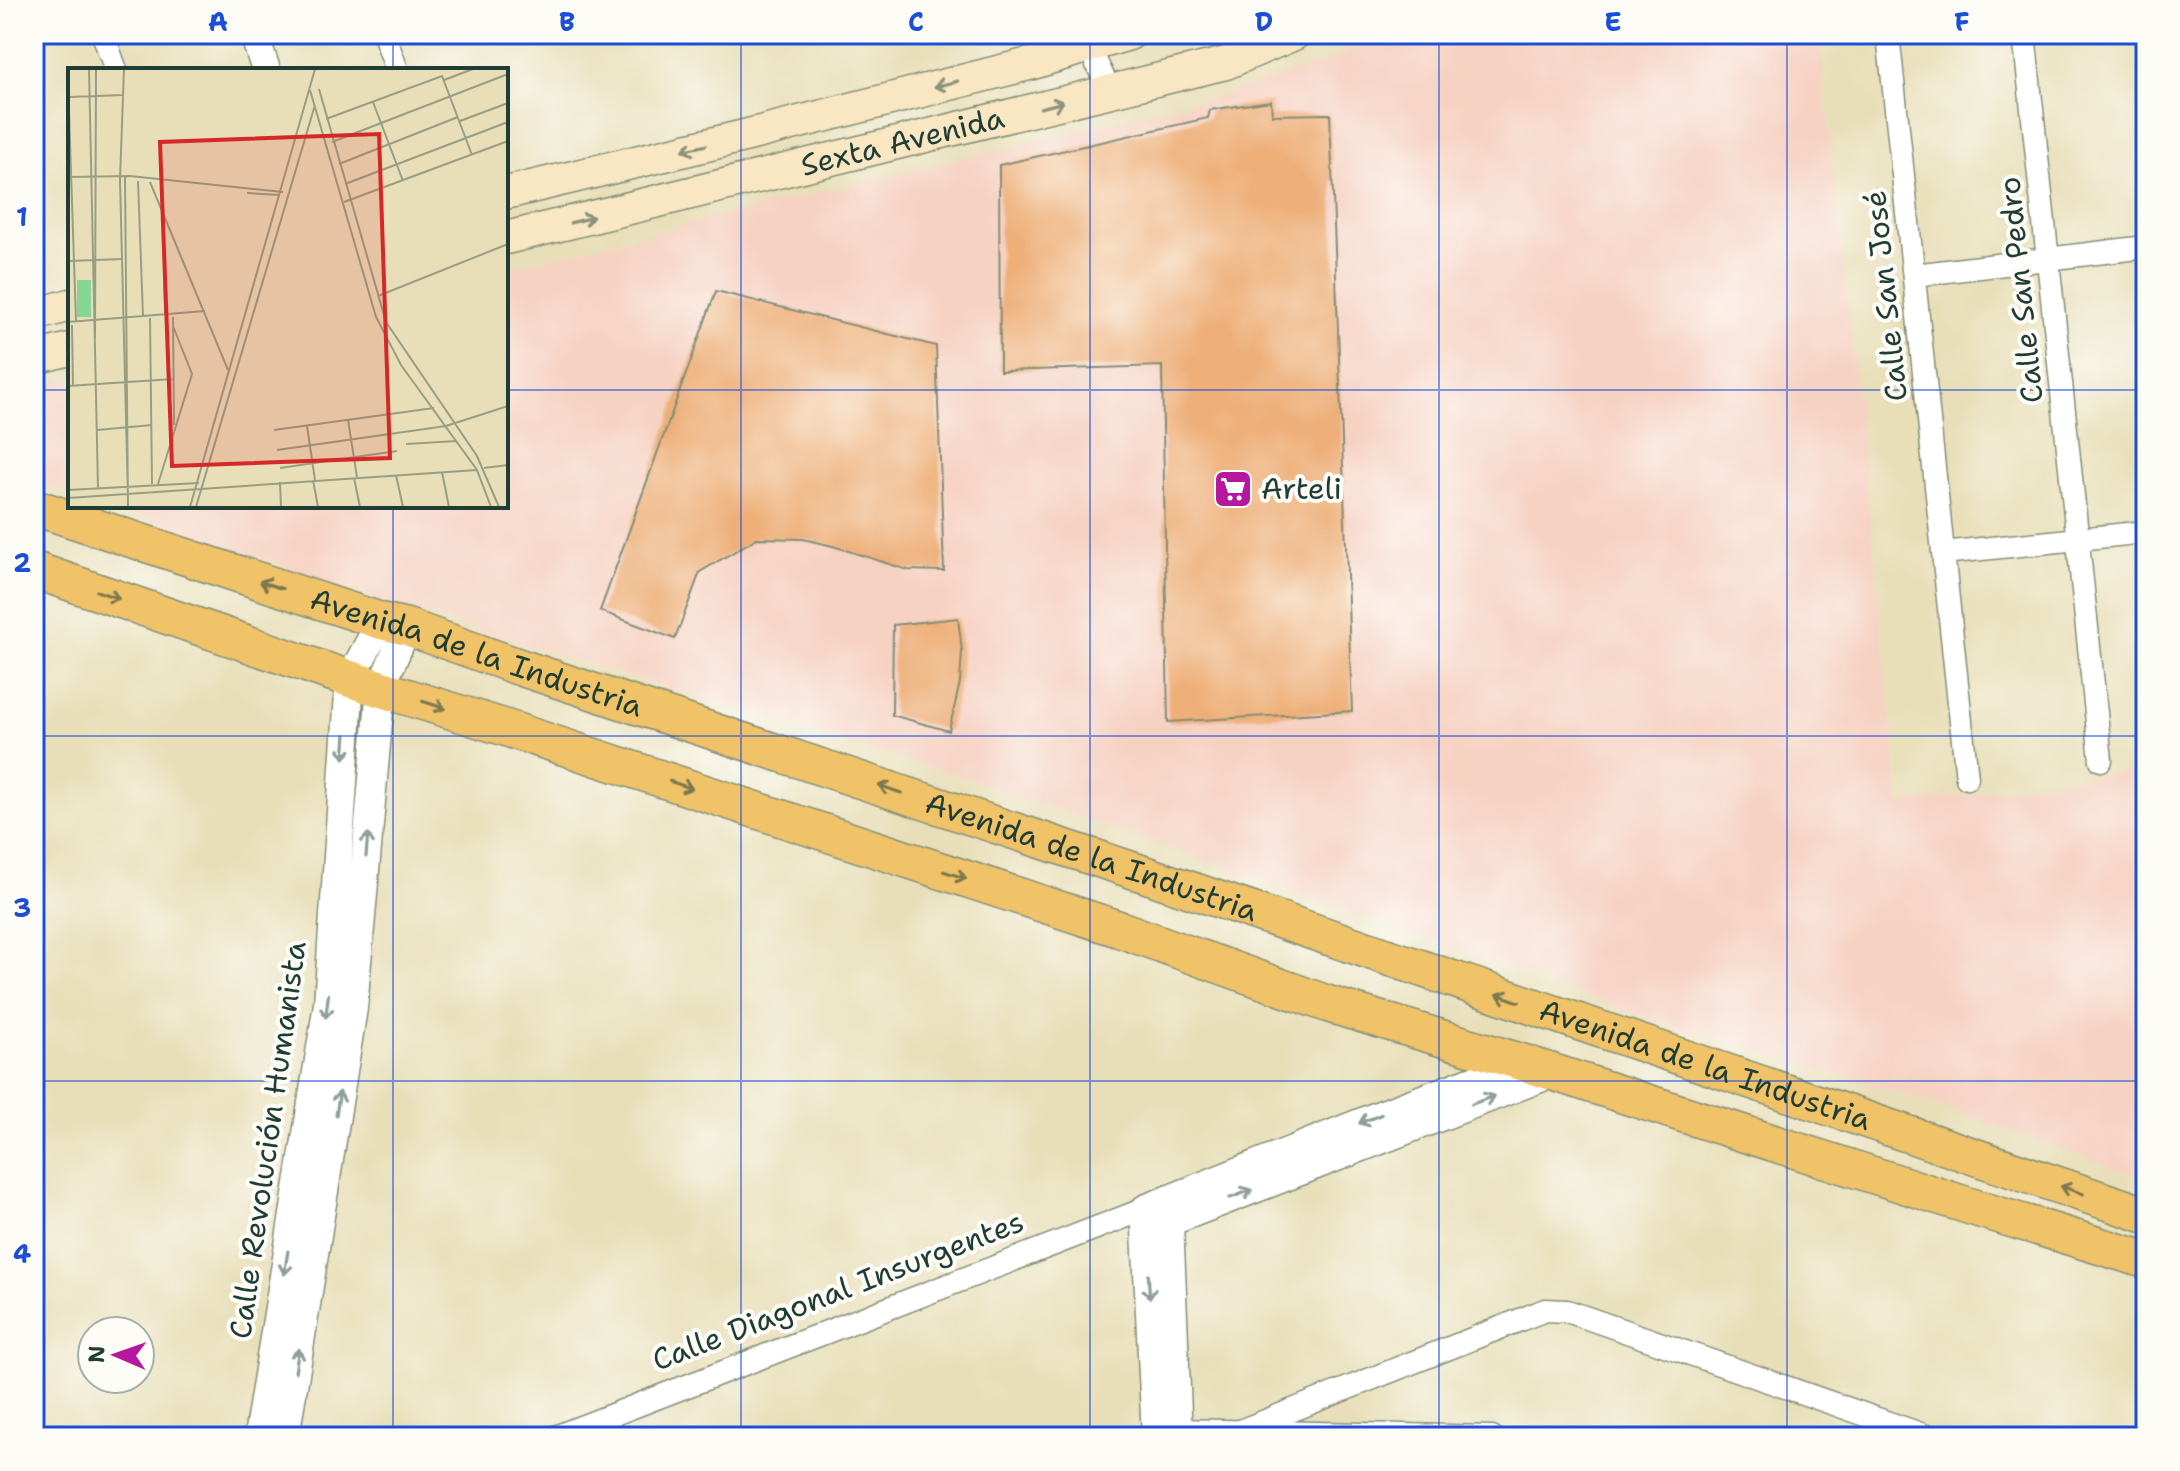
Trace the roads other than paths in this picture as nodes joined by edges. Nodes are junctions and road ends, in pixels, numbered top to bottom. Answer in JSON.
{"nodes":[{"id":1,"x":103,"y":34,"type":"edge"},
{"id":2,"x":254,"y":34,"type":"edge"},
{"id":3,"x":384,"y":34,"type":"edge"},
{"id":4,"x":1129,"y":34,"type":"edge"},
{"id":5,"x":1294,"y":34,"type":"edge"},
{"id":6,"x":1888,"y":34,"type":"edge"},
{"id":7,"x":2024,"y":34,"type":"edge"},
{"id":8,"x":1085,"y":40,"type":"edge"},
{"id":9,"x":115,"y":68,"type":"edge"},
{"id":10,"x":265,"y":68,"type":"edge"},
{"id":11,"x":396,"y":68,"type":"edge"},
{"id":12,"x":1110,"y":91,"type":"junction"},
{"id":13,"x":508,"y":193,"type":"edge"},
{"id":14,"x":508,"y":238,"type":"edge"},
{"id":15,"x":2146,"y":247,"type":"edge"},
{"id":16,"x":2048,"y":259,"type":"junction"},
{"id":17,"x":1914,"y":275,"type":"junction"},
{"id":18,"x":68,"y":350,"type":"edge"},
{"id":19,"x":34,"y":358,"type":"edge"},
{"id":20,"x":34,"y":507,"type":"edge"},
{"id":21,"x":2146,"y":532,"type":"edge"},
{"id":22,"x":2077,"y":540,"type":"junction"},
{"id":23,"x":1943,"y":553,"type":"junction"},
{"id":24,"x":34,"y":570,"type":"edge"},
{"id":25,"x":394,"y":624,"type":"junction"},
{"id":26,"x":365,"y":683,"type":"junction"},
{"id":27,"x":2101,"y":760,"type":"dead end"},
{"id":28,"x":1967,"y":778,"type":"dead end"},
{"id":29,"x":1537,"y":1067,"type":"junction"},
{"id":30,"x":2146,"y":1215,"type":"edge"},
{"id":31,"x":1157,"y":1216,"type":"junction"},
{"id":32,"x":2146,"y":1260,"type":"edge"},
{"id":33,"x":1240,"y":1431,"type":"junction"},
{"id":34,"x":1171,"y":1435,"type":"edge"},
{"id":35,"x":258,"y":1437,"type":"edge"},
{"id":36,"x":285,"y":1437,"type":"edge"},
{"id":37,"x":555,"y":1437,"type":"edge"},
{"id":38,"x":1492,"y":1437,"type":"edge"},
{"id":39,"x":1929,"y":1437,"type":"edge"}],
"edges":[{"from":1,"to":9,"type":"street"},
{"from":2,"to":10,"type":"street"},
{"from":3,"to":11,"type":"street"},
{"from":4,"to":8,"type":"main road","name":"Sexta Avenida"},
{"from":5,"to":12,"type":"main road","name":"Sexta Avenida"},
{"from":6,"to":17,"type":"street","name":"Calle San José"},
{"from":7,"to":16,"type":"street","name":"Calle San Pedro"},
{"from":8,"to":12,"type":"street"},
{"from":8,"to":13,"type":"main road","name":"Sexta Avenida","one_way":true},
{"from":14,"to":12,"type":"main road","name":"Sexta Avenida","one_way":true},
{"from":15,"to":16,"type":"street"},
{"from":16,"to":17,"type":"street"},
{"from":16,"to":22,"type":"street","name":"Calle San Pedro"},
{"from":17,"to":23,"type":"street","name":"Calle San José"},
{"from":18,"to":19,"type":"main road"},
{"from":25,"to":20,"type":"main road","name":"Avenida de la Industria","one_way":true},
{"from":21,"to":22,"type":"street"},
{"from":22,"to":23,"type":"street"},
{"from":22,"to":27,"type":"street","name":"Calle San Pedro"},
{"from":23,"to":28,"type":"street","name":"Calle San José"},
{"from":24,"to":26,"type":"main road","name":"Avenida de la Industria","one_way":true},
{"from":25,"to":26,"type":"street","name":"Calle Revolución Humanista"},
{"from":30,"to":25,"type":"main road","name":"Avenida de la Industria","one_way":true},
{"from":26,"to":29,"type":"main road","name":"Avenida de la Industria","one_way":true},
{"from":26,"to":35,"type":"street","name":"Calle Revolución Humanista","one_way":true},
{"from":36,"to":26,"type":"street","name":"Calle Revolución Humanista","one_way":true},
{"from":29,"to":31,"type":"street","name":"Calle Diagonal Insurgentes"},
{"from":29,"to":32,"type":"main road","name":"Avenida de la Industria"},
{"from":31,"to":34,"type":"street"},
{"from":31,"to":37,"type":"street","name":"Calle Diagonal Insurgentes"},
{"from":33,"to":34,"type":"street"},
{"from":33,"to":38,"type":"street"},
{"from":33,"to":39,"type":"street"}]}
